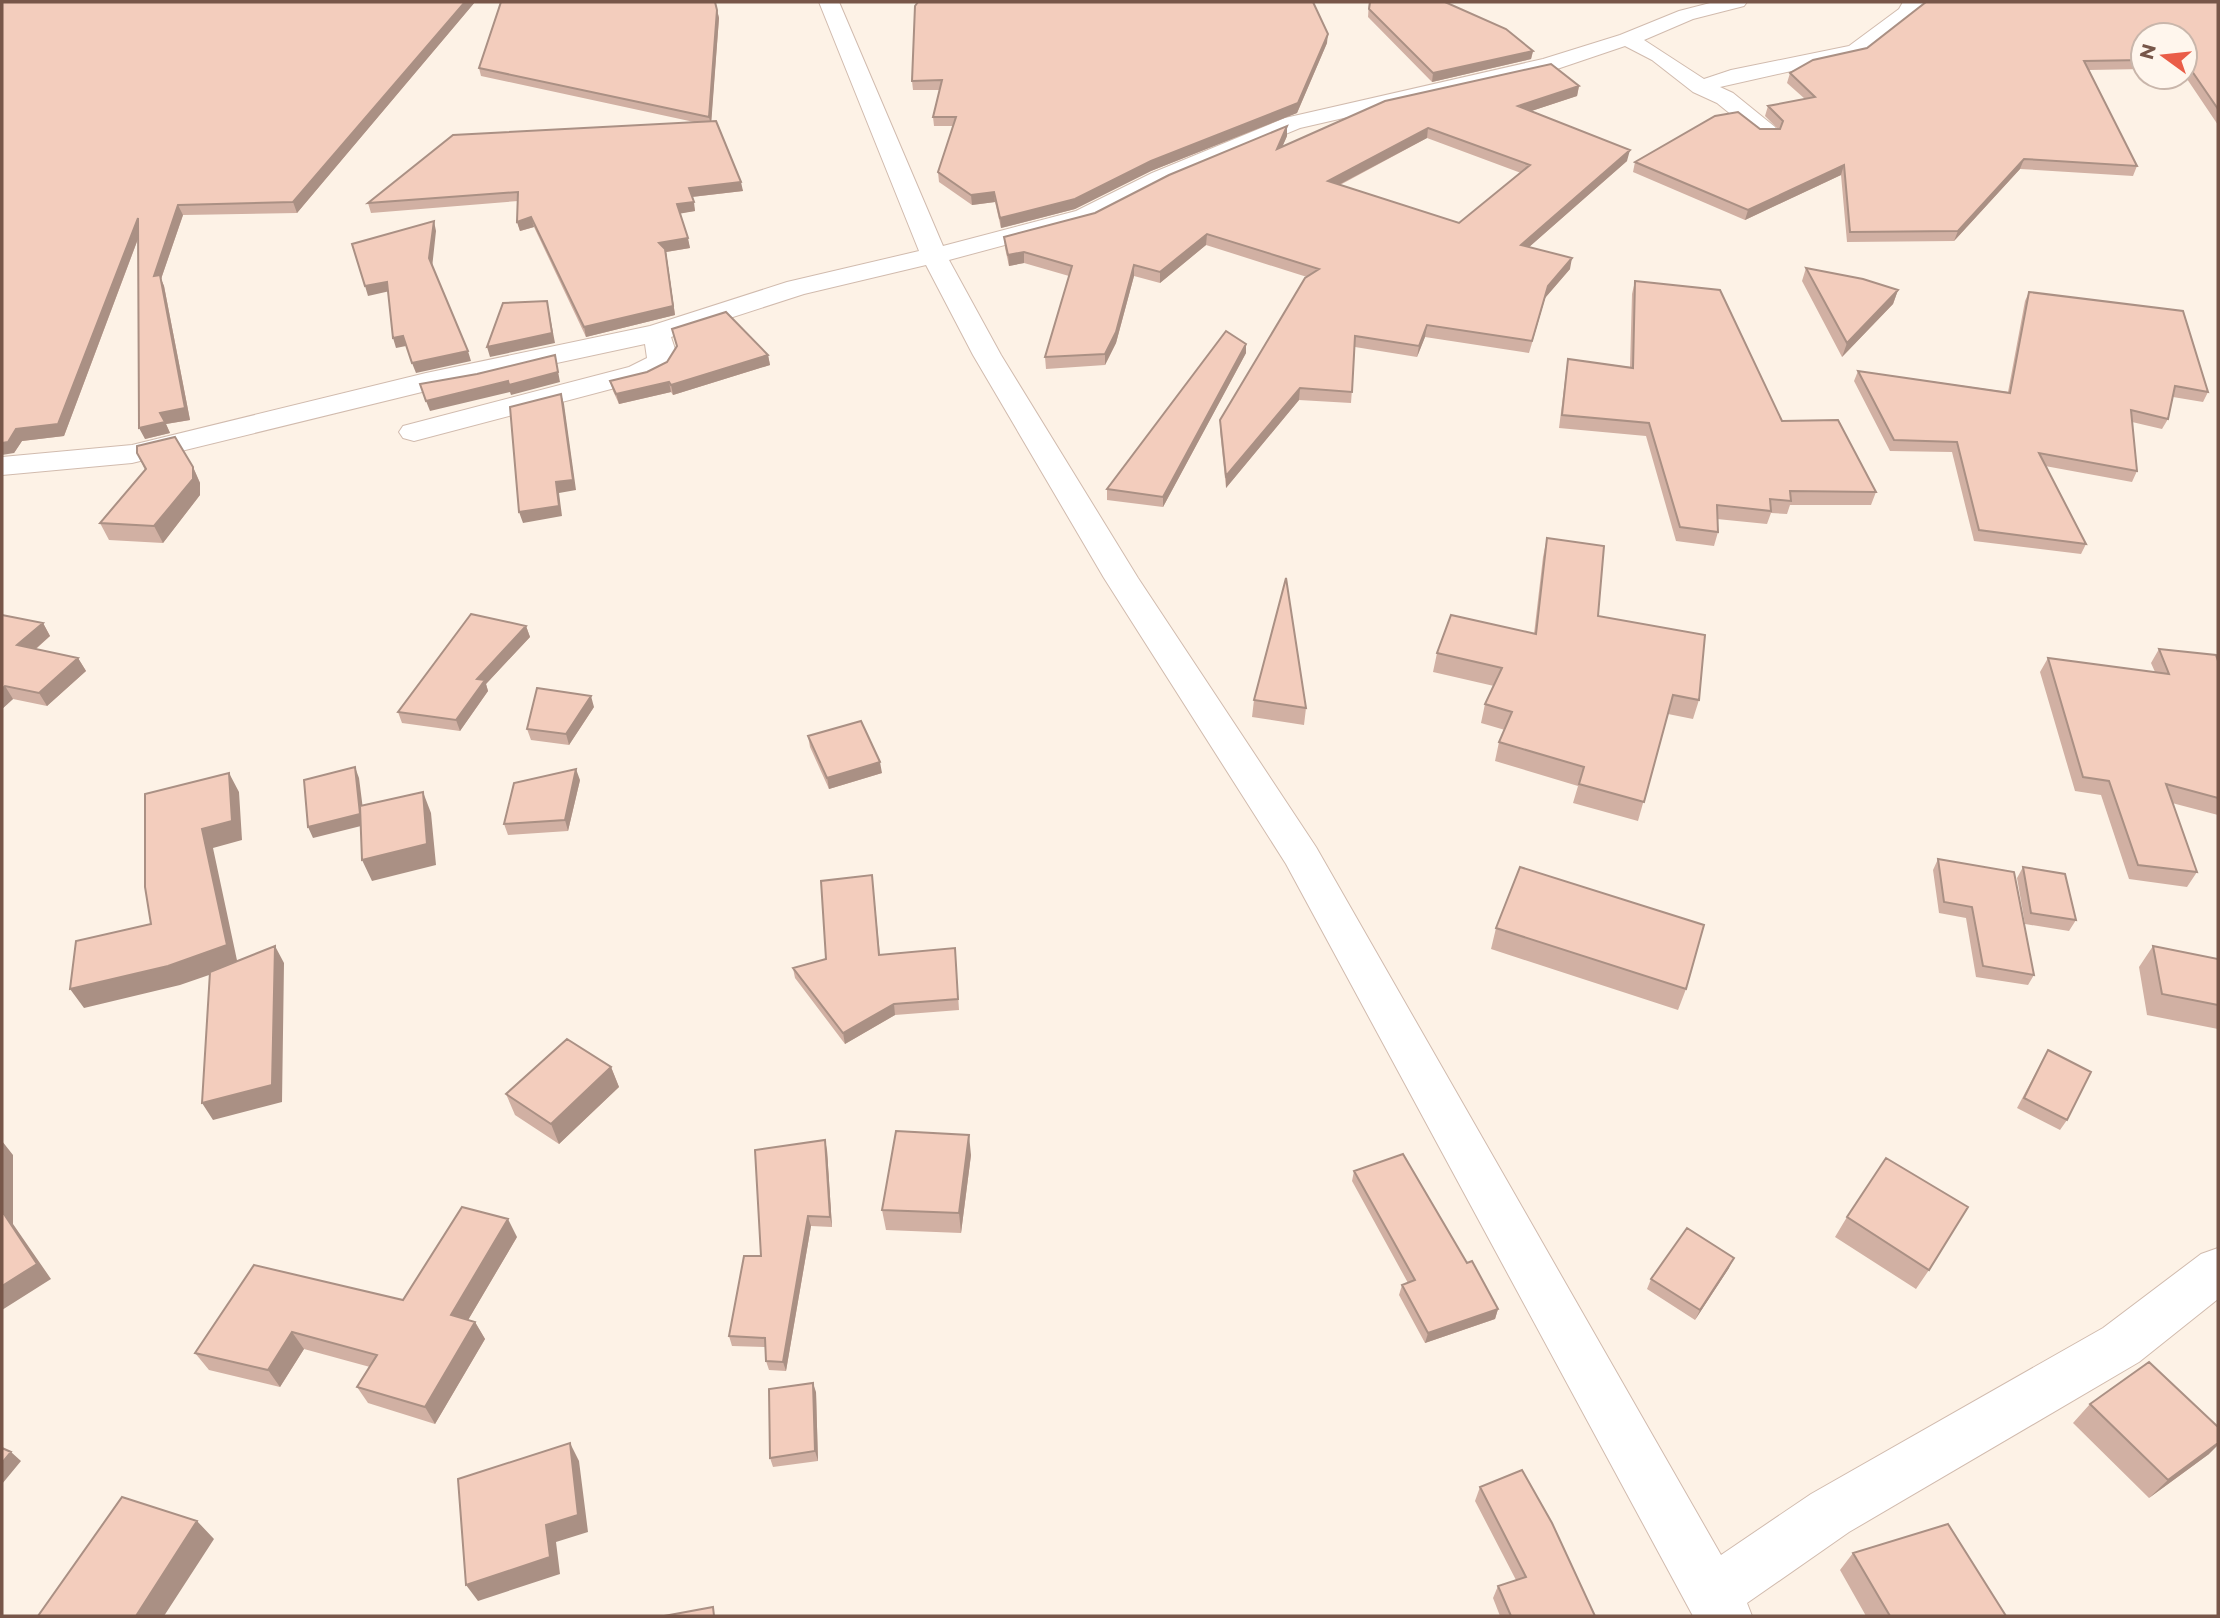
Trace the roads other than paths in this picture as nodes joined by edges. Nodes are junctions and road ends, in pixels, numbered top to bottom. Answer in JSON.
{"nodes":[{"id":1,"x":829,"y":2,"type":"edge"},
{"id":2,"x":1737,"y":2,"type":"edge"},
{"id":3,"x":1913,"y":2,"type":"edge"},
{"id":4,"x":1627,"y":39,"type":"junction"},
{"id":5,"x":1701,"y":87,"type":"junction"},
{"id":6,"x":1767,"y":132,"type":"edge"},
{"id":7,"x":934,"y":256,"type":"junction"},
{"id":8,"x":656,"y":333,"type":"junction"},
{"id":9,"x":414,"y":432,"type":"dead end"},
{"id":10,"x":2,"y":466,"type":"edge"},
{"id":11,"x":2218,"y":1270,"type":"edge"},
{"id":12,"x":1716,"y":1609,"type":"edge"}],
"edges":[{"from":1,"to":7,"type":"street"},
{"from":2,"to":4,"type":"street"},
{"from":3,"to":5,"type":"street"},
{"from":4,"to":5,"type":"street"},
{"from":4,"to":7,"type":"street"},
{"from":5,"to":6,"type":"street"},
{"from":7,"to":8,"type":"street"},
{"from":7,"to":12,"type":"street"},
{"from":8,"to":9,"type":"street"},
{"from":8,"to":10,"type":"street"},
{"from":11,"to":12,"type":"street"}]}
